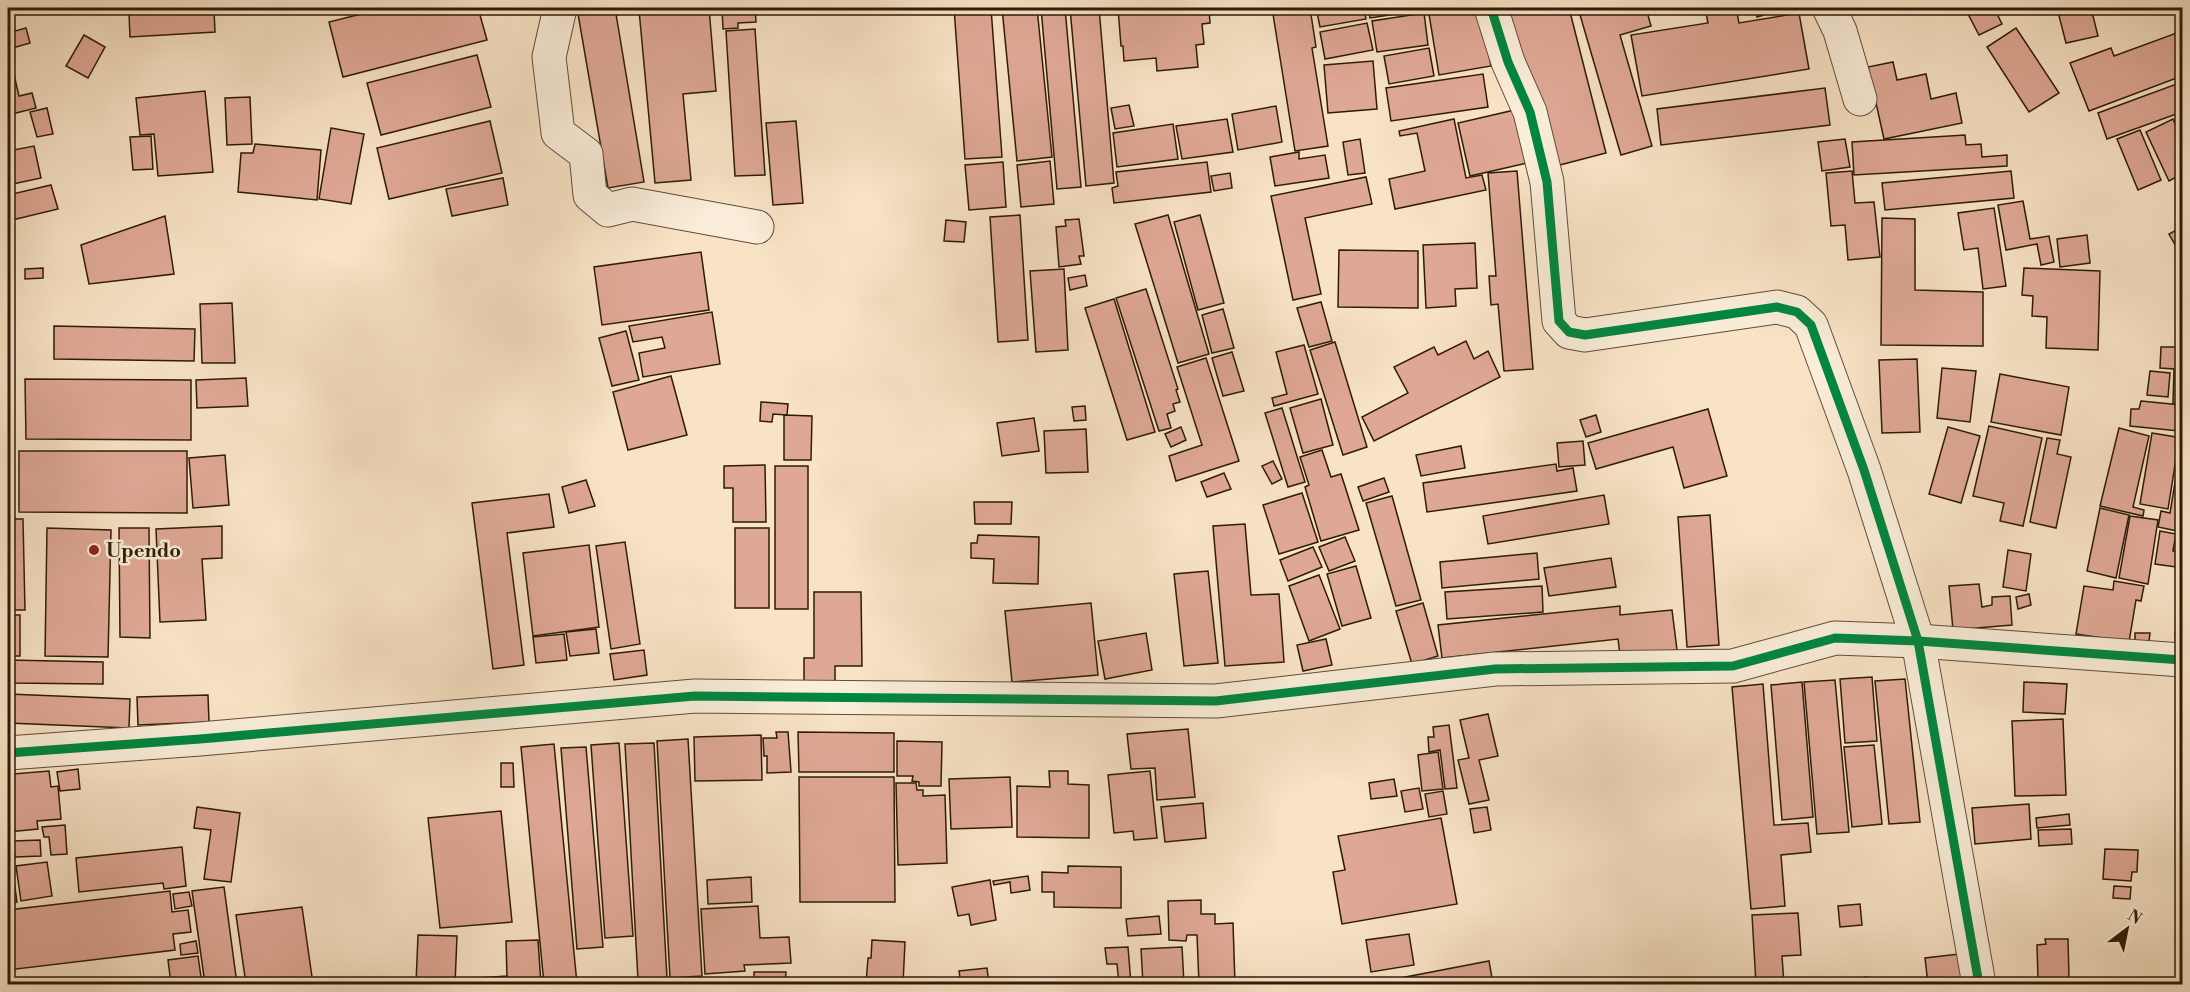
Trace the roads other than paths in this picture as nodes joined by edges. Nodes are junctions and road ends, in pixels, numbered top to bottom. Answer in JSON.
{"nodes":[{"id":1,"x":560,"y":8,"type":"edge"},
{"id":2,"x":1491,"y":8,"type":"edge"},
{"id":3,"x":1829,"y":8,"type":"edge"},
{"id":4,"x":1860,"y":99,"type":"dead end"},
{"id":5,"x":757,"y":227,"type":"dead end"},
{"id":6,"x":1918,"y":641,"type":"junction"},
{"id":7,"x":2182,"y":660,"type":"edge"},
{"id":8,"x":8,"y":753,"type":"edge"},
{"id":9,"x":1979,"y":984,"type":"edge"}],
"edges":[{"from":1,"to":5,"type":"street"},
{"from":2,"to":6,"type":"street"},
{"from":3,"to":4,"type":"street"},
{"from":6,"to":7,"type":"street"},
{"from":6,"to":8,"type":"street"},
{"from":6,"to":9,"type":"street"}]}
